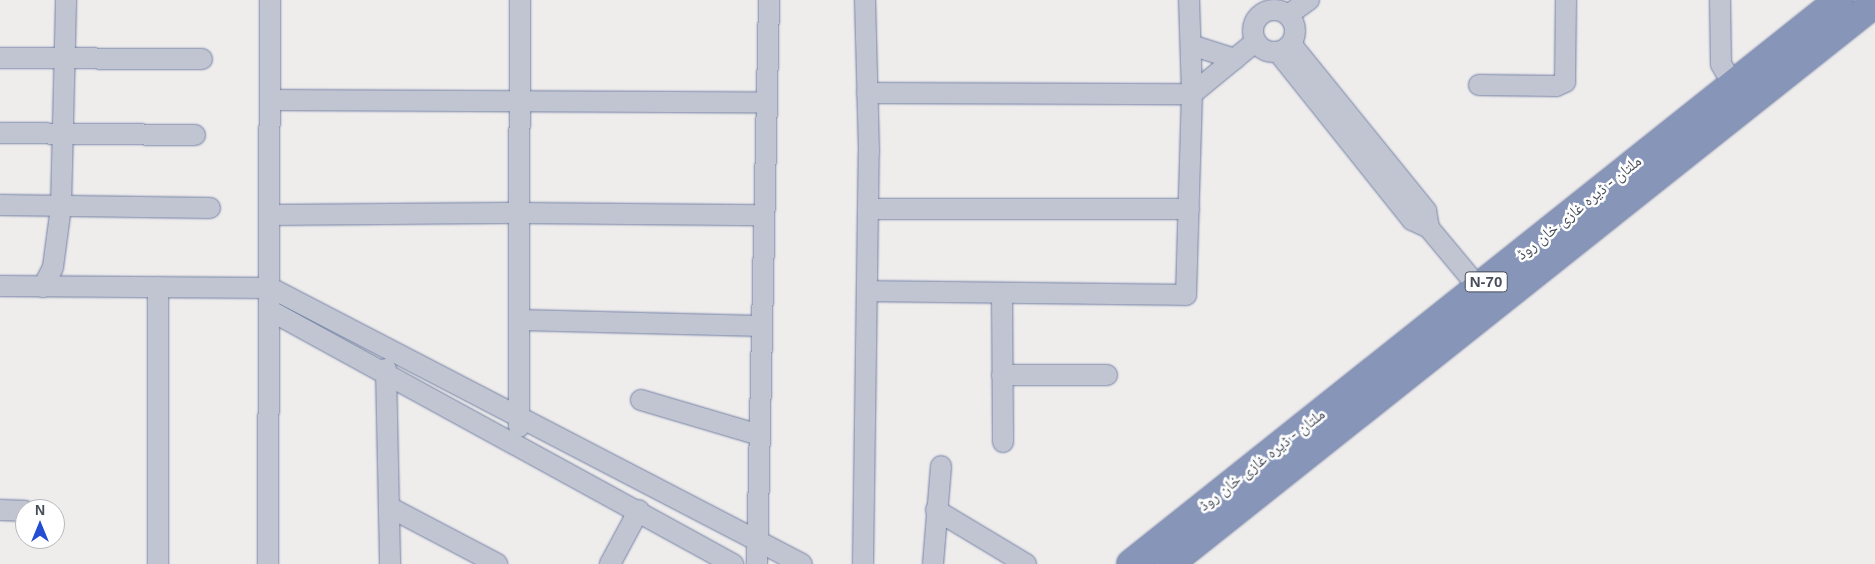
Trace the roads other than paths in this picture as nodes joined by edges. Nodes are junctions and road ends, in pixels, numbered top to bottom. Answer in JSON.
{"nodes":[{"id":1,"x":66,"y":0,"type":"edge"},
{"id":2,"x":270,"y":0,"type":"edge"},
{"id":3,"x":520,"y":0,"type":"edge"},
{"id":4,"x":769,"y":0,"type":"edge"},
{"id":5,"x":865,"y":0,"type":"edge"},
{"id":6,"x":1189,"y":0,"type":"edge"},
{"id":7,"x":1309,"y":0,"type":"edge"},
{"id":8,"x":1566,"y":0,"type":"edge"},
{"id":9,"x":1720,"y":0,"type":"edge"},
{"id":10,"x":1875,"y":3,"type":"edge"},
{"id":11,"x":1827,"y":4,"type":"edge"},
{"id":12,"x":1288,"y":15,"type":"junction"},
{"id":13,"x":1255,"y":42,"type":"junction"},
{"id":14,"x":1190,"y":44,"type":"junction"},
{"id":15,"x":1285,"y":48,"type":"junction"},
{"id":16,"x":0,"y":58,"type":"edge"},
{"id":17,"x":65,"y":59,"type":"junction"},
{"id":18,"x":202,"y":59,"type":"dead end"},
{"id":19,"x":1235,"y":59,"type":"junction"},
{"id":20,"x":1479,"y":85,"type":"dead end"},
{"id":21,"x":1732,"y":85,"type":"junction"},
{"id":22,"x":867,"y":93,"type":"junction"},
{"id":23,"x":1192,"y":94,"type":"junction"},
{"id":24,"x":272,"y":100,"type":"junction"},
{"id":25,"x":519,"y":101,"type":"junction"},
{"id":26,"x":767,"y":103,"type":"junction"},
{"id":27,"x":0,"y":133,"type":"edge"},
{"id":28,"x":64,"y":135,"type":"junction"},
{"id":29,"x":195,"y":135,"type":"dead end"},
{"id":30,"x":0,"y":205,"type":"edge"},
{"id":31,"x":61,"y":207,"type":"junction"},
{"id":32,"x":210,"y":208,"type":"dead end"},
{"id":33,"x":868,"y":209,"type":"junction"},
{"id":34,"x":1189,"y":209,"type":"junction"},
{"id":35,"x":519,"y":213,"type":"junction"},
{"id":36,"x":271,"y":215,"type":"junction"},
{"id":37,"x":764,"y":215,"type":"junction"},
{"id":38,"x":0,"y":286,"type":"edge"},
{"id":39,"x":43,"y":287,"type":"junction"},
{"id":40,"x":158,"y":287,"type":"junction"},
{"id":41,"x":271,"y":288,"type":"junction"},
{"id":42,"x":1479,"y":288,"type":"junction"},
{"id":43,"x":868,"y":292,"type":"junction"},
{"id":44,"x":1002,"y":293,"type":"junction"},
{"id":45,"x":271,"y":311,"type":"junction"},
{"id":46,"x":519,"y":320,"type":"junction"},
{"id":47,"x":762,"y":326,"type":"junction"},
{"id":48,"x":380,"y":344,"type":"junction"},
{"id":49,"x":1396,"y":370,"type":"junction"},
{"id":50,"x":1002,"y":375,"type":"junction"},
{"id":51,"x":1107,"y":375,"type":"dead end"},
{"id":52,"x":388,"y":378,"type":"junction"},
{"id":53,"x":641,"y":400,"type":"dead end"},
{"id":54,"x":519,"y":416,"type":"junction"},
{"id":55,"x":760,"y":435,"type":"junction"},
{"id":56,"x":1003,"y":442,"type":"dead end"},
{"id":57,"x":520,"y":446,"type":"junction"},
{"id":58,"x":941,"y":466,"type":"dead end"},
{"id":59,"x":391,"y":508,"type":"junction"},
{"id":60,"x":0,"y":510,"type":"edge"},
{"id":61,"x":638,"y":510,"type":"junction"},
{"id":62,"x":936,"y":510,"type":"junction"},
{"id":63,"x":15,"y":511,"type":"edge"},
{"id":64,"x":757,"y":540,"type":"junction"},
{"id":65,"x":158,"y":564,"type":"edge"},
{"id":66,"x":268,"y":564,"type":"edge"},
{"id":67,"x":390,"y":564,"type":"edge"},
{"id":68,"x":497,"y":564,"type":"edge"},
{"id":69,"x":610,"y":564,"type":"edge"},
{"id":70,"x":733,"y":564,"type":"edge"},
{"id":71,"x":757,"y":564,"type":"edge"},
{"id":72,"x":802,"y":564,"type":"edge"},
{"id":73,"x":864,"y":564,"type":"edge"},
{"id":74,"x":933,"y":564,"type":"edge"},
{"id":75,"x":1026,"y":564,"type":"edge"},
{"id":76,"x":1131,"y":564,"type":"edge"},
{"id":77,"x":1169,"y":564,"type":"edge"}],
"edges":[{"from":1,"to":17,"type":"street"},
{"from":2,"to":24,"type":"street"},
{"from":3,"to":25,"type":"street"},
{"from":4,"to":26,"type":"street"},
{"from":5,"to":22,"type":"street"},
{"from":6,"to":14,"type":"street"},
{"from":7,"to":12,"type":"street"},
{"from":8,"to":20,"type":"street"},
{"from":9,"to":21,"type":"street"},
{"from":10,"to":49,"type":"highway","name":"ملتان - ڈیرہ غازی خان روڈ","number":"N-70"},
{"from":11,"to":21,"type":"highway","name":"ملتان - ڈیرہ غازی خان روڈ","number":"N-70"},
{"from":12,"to":13,"type":"street"},
{"from":12,"to":15,"type":"street"},
{"from":13,"to":15,"type":"street"},
{"from":13,"to":19,"type":"street"},
{"from":14,"to":19,"type":"street"},
{"from":14,"to":23,"type":"street"},
{"from":15,"to":42,"type":"street"},
{"from":16,"to":17,"type":"street"},
{"from":17,"to":18,"type":"street"},
{"from":17,"to":28,"type":"street"},
{"from":19,"to":23,"type":"street"},
{"from":21,"to":42,"type":"highway","name":"ملتان - ڈیرہ غازی خان روڈ","number":"N-70"},
{"from":22,"to":23,"type":"street"},
{"from":22,"to":33,"type":"street"},
{"from":23,"to":34,"type":"street"},
{"from":24,"to":25,"type":"street"},
{"from":24,"to":36,"type":"street"},
{"from":25,"to":26,"type":"street"},
{"from":25,"to":35,"type":"street"},
{"from":26,"to":37,"type":"street"},
{"from":27,"to":28,"type":"street"},
{"from":28,"to":29,"type":"street"},
{"from":28,"to":31,"type":"street"},
{"from":30,"to":31,"type":"street"},
{"from":31,"to":32,"type":"street"},
{"from":31,"to":39,"type":"street"},
{"from":33,"to":34,"type":"street"},
{"from":33,"to":43,"type":"street"},
{"from":34,"to":44,"type":"street"},
{"from":35,"to":36,"type":"street"},
{"from":35,"to":37,"type":"street"},
{"from":35,"to":46,"type":"street"},
{"from":36,"to":41,"type":"street"},
{"from":37,"to":47,"type":"street"},
{"from":38,"to":39,"type":"street"},
{"from":39,"to":40,"type":"street"},
{"from":40,"to":41,"type":"street"},
{"from":40,"to":65,"type":"street"},
{"from":41,"to":45,"type":"street"},
{"from":41,"to":48,"type":"street"},
{"from":42,"to":49,"type":"highway","name":"ملتان - ڈیرہ غازی خان روڈ","number":"N-70"},
{"from":43,"to":44,"type":"street"},
{"from":43,"to":73,"type":"street"},
{"from":44,"to":50,"type":"street"},
{"from":45,"to":52,"type":"street"},
{"from":45,"to":66,"type":"street"},
{"from":46,"to":47,"type":"street"},
{"from":46,"to":54,"type":"street"},
{"from":47,"to":55,"type":"street"},
{"from":48,"to":52,"type":"street"},
{"from":48,"to":54,"type":"street"},
{"from":49,"to":76,"type":"highway","name":"ملتان - ڈیرہ غازی خان روڈ","number":"N-70"},
{"from":49,"to":77,"type":"highway","name":"ملتان - ڈیرہ غازی خان روڈ","number":"N-70"},
{"from":50,"to":51,"type":"street"},
{"from":50,"to":56,"type":"street"},
{"from":52,"to":57,"type":"street"},
{"from":52,"to":59,"type":"street"},
{"from":53,"to":55,"type":"street"},
{"from":54,"to":57,"type":"street"},
{"from":54,"to":64,"type":"street"},
{"from":55,"to":64,"type":"street"},
{"from":57,"to":61,"type":"street"},
{"from":58,"to":62,"type":"street"},
{"from":59,"to":67,"type":"street"},
{"from":59,"to":68,"type":"street"},
{"from":60,"to":63,"type":"street"},
{"from":61,"to":69,"type":"street"},
{"from":61,"to":70,"type":"street"},
{"from":62,"to":74,"type":"street"},
{"from":62,"to":75,"type":"street"},
{"from":64,"to":71,"type":"street"},
{"from":64,"to":72,"type":"street"}]}
